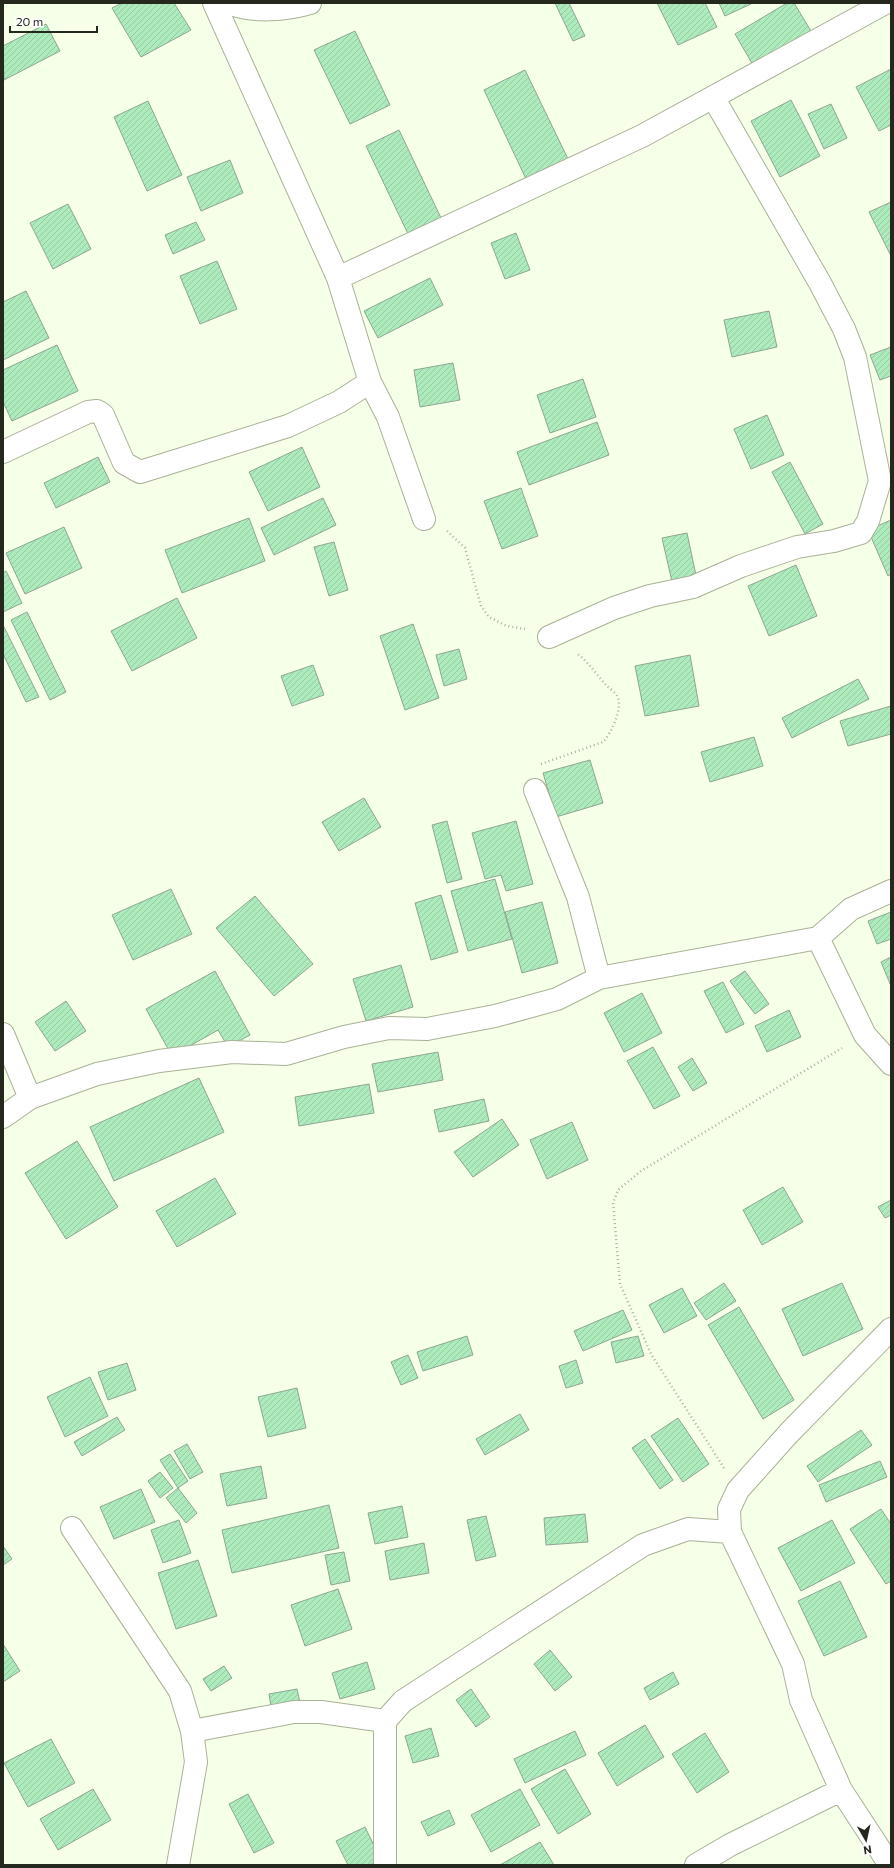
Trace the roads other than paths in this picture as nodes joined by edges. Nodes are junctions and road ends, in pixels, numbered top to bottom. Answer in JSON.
{"nodes":[{"id":1,"x":214,"y":3,"type":"edge"},
{"id":2,"x":229,"y":3,"type":"edge"},
{"id":3,"x":310,"y":3,"type":"edge"},
{"id":4,"x":885,"y":3,"type":"edge"},
{"id":5,"x":713,"y":97,"type":"junction"},
{"id":6,"x":338,"y":278,"type":"junction"},
{"id":7,"x":370,"y":382,"type":"junction"},
{"id":8,"x":3,"y":452,"type":"edge"},
{"id":9,"x":424,"y":519,"type":"dead end"},
{"id":10,"x":549,"y":637,"type":"dead end"},
{"id":11,"x":534,"y":790,"type":"dead end"},
{"id":12,"x":891,"y":892,"type":"edge"},
{"id":13,"x":818,"y":938,"type":"junction"},
{"id":14,"x":599,"y":978,"type":"junction"},
{"id":15,"x":3,"y":1034,"type":"edge"},
{"id":16,"x":891,"y":1064,"type":"edge"},
{"id":17,"x":30,"y":1098,"type":"junction"},
{"id":18,"x":3,"y":1117,"type":"edge"},
{"id":19,"x":891,"y":1329,"type":"edge"},
{"id":20,"x":72,"y":1528,"type":"dead end"},
{"id":21,"x":730,"y":1532,"type":"junction"},
{"id":22,"x":385,"y":1721,"type":"junction"},
{"id":23,"x":192,"y":1731,"type":"junction"},
{"id":24,"x":841,"y":1790,"type":"junction"},
{"id":25,"x":178,"y":1865,"type":"edge"},
{"id":26,"x":385,"y":1865,"type":"edge"},
{"id":27,"x":696,"y":1865,"type":"edge"},
{"id":28,"x":890,"y":1865,"type":"edge"}],
"edges":[{"from":1,"to":6,"type":"street"},
{"from":2,"to":3,"type":"street"},
{"from":4,"to":5,"type":"street"},
{"from":5,"to":6,"type":"street"},
{"from":5,"to":10,"type":"street"},
{"from":6,"to":7,"type":"street"},
{"from":7,"to":8,"type":"street"},
{"from":7,"to":9,"type":"street"},
{"from":11,"to":14,"type":"street"},
{"from":12,"to":13,"type":"street"},
{"from":13,"to":14,"type":"street"},
{"from":13,"to":16,"type":"street"},
{"from":14,"to":17,"type":"street"},
{"from":15,"to":17,"type":"street"},
{"from":17,"to":18,"type":"street"},
{"from":19,"to":21,"type":"street"},
{"from":20,"to":23,"type":"street"},
{"from":21,"to":22,"type":"street"},
{"from":21,"to":24,"type":"street"},
{"from":22,"to":23,"type":"street"},
{"from":22,"to":26,"type":"street"},
{"from":23,"to":25,"type":"street"},
{"from":24,"to":27,"type":"street"},
{"from":24,"to":28,"type":"street"}]}
